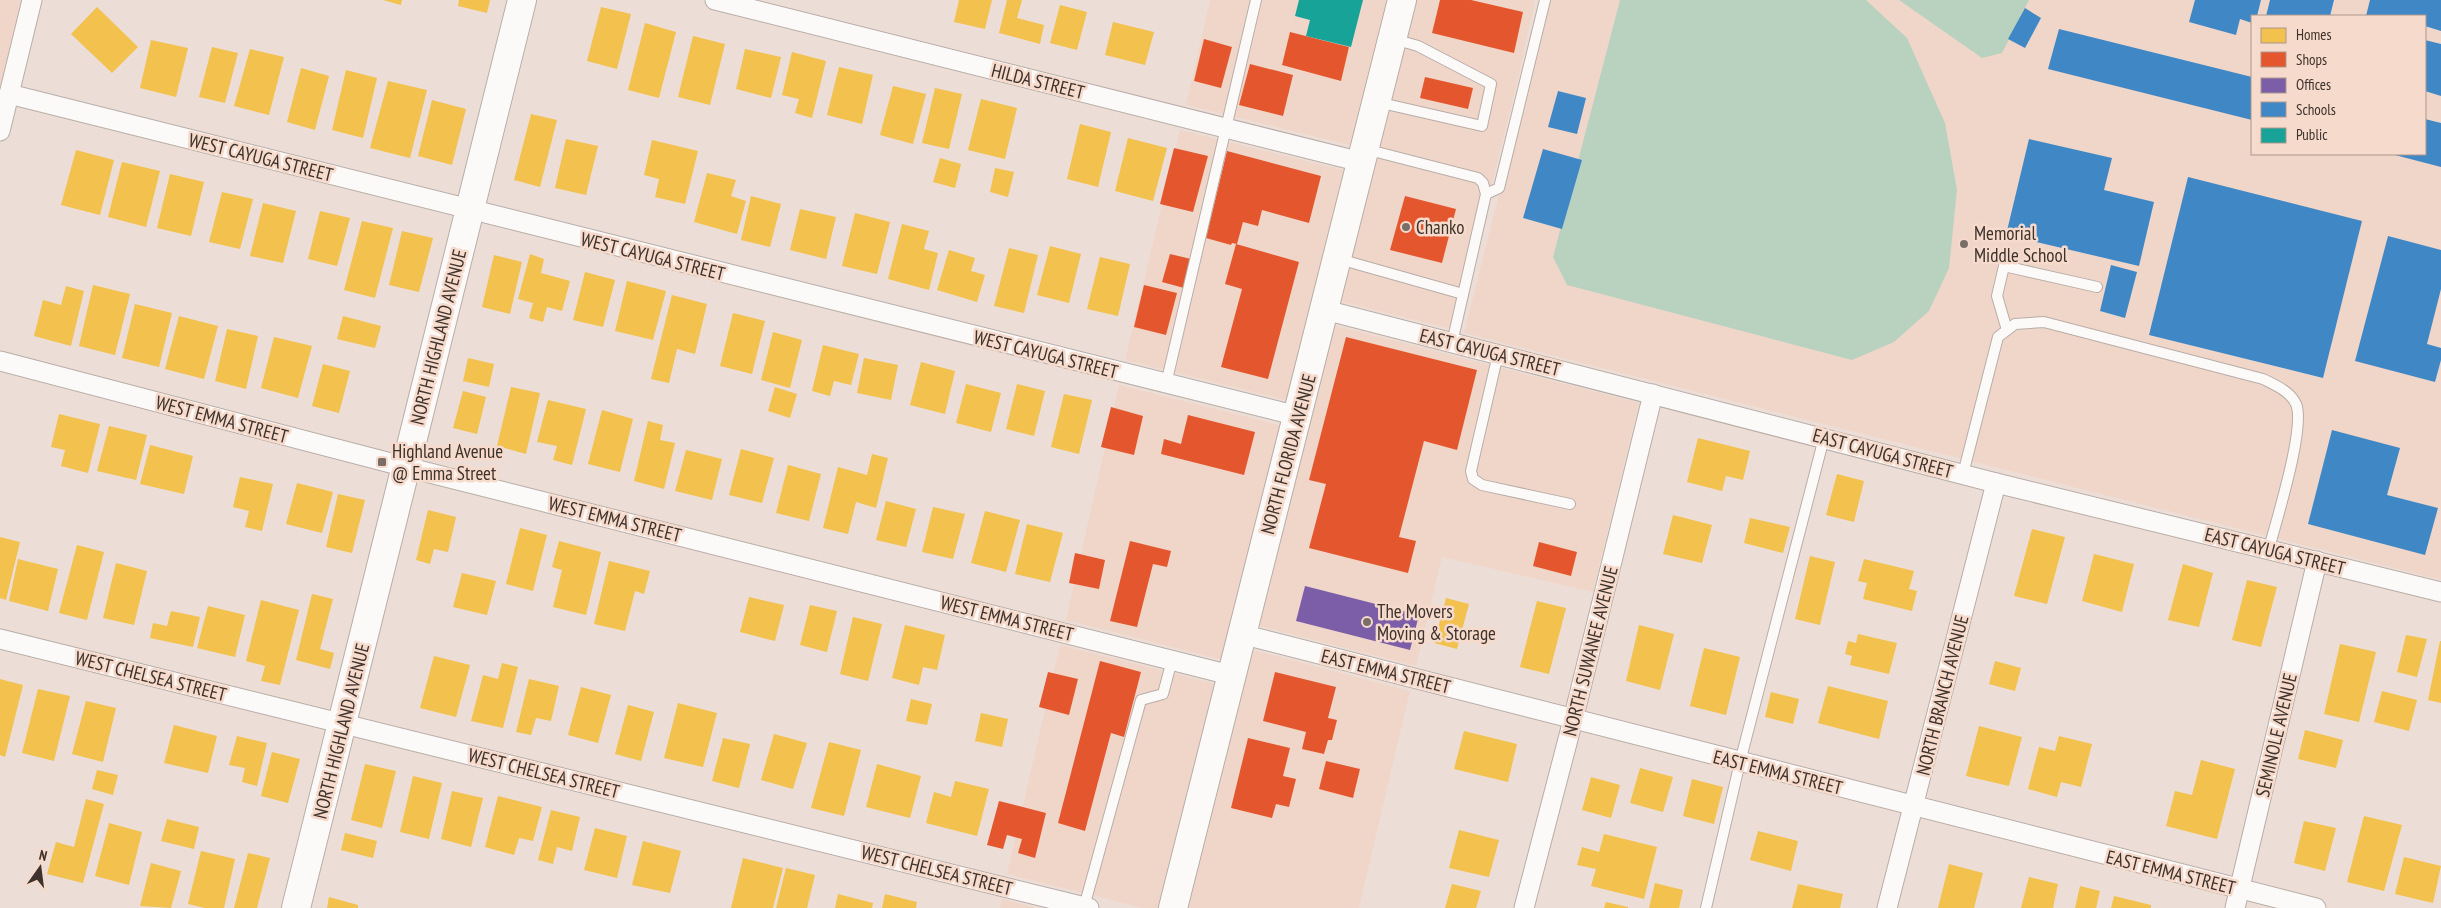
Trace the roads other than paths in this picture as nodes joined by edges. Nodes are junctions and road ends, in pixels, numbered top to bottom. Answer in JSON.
{"nodes":[{"id":1,"x":32,"y":0,"type":"edge"},
{"id":2,"x":522,"y":0,"type":"edge"},
{"id":3,"x":715,"y":0,"type":"edge"},
{"id":4,"x":1256,"y":0,"type":"edge"},
{"id":5,"x":1402,"y":0,"type":"edge"},
{"id":6,"x":1545,"y":0,"type":"edge"},
{"id":7,"x":1392,"y":39,"type":"junction"},
{"id":8,"x":9,"y":94,"type":"junction"},
{"id":9,"x":1376,"y":101,"type":"junction"},
{"id":10,"x":1226,"y":128,"type":"junction"},
{"id":11,"x":0,"y":131,"type":"edge"},
{"id":12,"x":1362,"y":155,"type":"junction"},
{"id":13,"x":1486,"y":194,"type":"junction"},
{"id":14,"x":469,"y":210,"type":"junction"},
{"id":15,"x":1338,"y":259,"type":"junction"},
{"id":16,"x":2097,"y":287,"type":"dead end"},
{"id":17,"x":1463,"y":294,"type":"junction"},
{"id":18,"x":1325,"y":310,"type":"junction"},
{"id":19,"x":2007,"y":330,"type":"junction"},
{"id":20,"x":1452,"y":343,"type":"junction"},
{"id":21,"x":1498,"y":354,"type":"junction"},
{"id":22,"x":0,"y":361,"type":"edge"},
{"id":23,"x":1166,"y":384,"type":"junction"},
{"id":24,"x":1653,"y":394,"type":"junction"},
{"id":25,"x":1298,"y":416,"type":"junction"},
{"id":26,"x":1824,"y":438,"type":"junction"},
{"id":27,"x":406,"y":467,"type":"junction"},
{"id":28,"x":1963,"y":474,"type":"junction"},
{"id":29,"x":1996,"y":483,"type":"junction"},
{"id":30,"x":1570,"y":504,"type":"dead end"},
{"id":31,"x":2269,"y":549,"type":"junction"},
{"id":32,"x":2317,"y":562,"type":"junction"},
{"id":33,"x":2441,"y":592,"type":"edge"},
{"id":34,"x":1241,"y":634,"type":"junction"},
{"id":35,"x":0,"y":639,"type":"edge"},
{"id":36,"x":1172,"y":660,"type":"junction"},
{"id":37,"x":1230,"y":675,"type":"junction"},
{"id":38,"x":1573,"y":720,"type":"junction"},
{"id":39,"x":343,"y":722,"type":"junction"},
{"id":40,"x":1740,"y":762,"type":"junction"},
{"id":41,"x":1913,"y":807,"type":"junction"},
{"id":42,"x":2240,"y":889,"type":"junction"},
{"id":43,"x":1086,"y":907,"type":"edge"},
{"id":44,"x":296,"y":908,"type":"edge"},
{"id":45,"x":1173,"y":908,"type":"edge"},
{"id":46,"x":1524,"y":908,"type":"edge"},
{"id":47,"x":1706,"y":908,"type":"edge"},
{"id":48,"x":1887,"y":908,"type":"edge"},
{"id":49,"x":2234,"y":908,"type":"edge"},
{"id":50,"x":2316,"y":908,"type":"edge"}],
"edges":[{"from":1,"to":8,"type":"street"},
{"from":2,"to":14,"type":"main road","name":"NORTH HIGHLAND AVENUE"},
{"from":3,"to":10,"type":"street","name":"HILDA STREET"},
{"from":4,"to":10,"type":"lane"},
{"from":5,"to":7,"type":"main road","name":"NORTH FLORIDA AVENUE"},
{"from":6,"to":13,"type":"lane"},
{"from":7,"to":9,"type":"main road","name":"NORTH FLORIDA AVENUE"},
{"from":7,"to":9,"type":"lane"},
{"from":8,"to":11,"type":"street"},
{"from":8,"to":14,"type":"street","name":"WEST CAYUGA STREET"},
{"from":9,"to":12,"type":"main road","name":"NORTH FLORIDA AVENUE"},
{"from":10,"to":12,"type":"street","name":"HILDA STREET"},
{"from":10,"to":23,"type":"lane"},
{"from":12,"to":13,"type":"lane"},
{"from":12,"to":15,"type":"main road","name":"NORTH FLORIDA AVENUE"},
{"from":13,"to":17,"type":"lane"},
{"from":14,"to":23,"type":"street","name":"WEST CAYUGA STREET"},
{"from":14,"to":27,"type":"main road","name":"NORTH HIGHLAND AVENUE"},
{"from":15,"to":17,"type":"lane"},
{"from":15,"to":18,"type":"main road","name":"NORTH FLORIDA AVENUE"},
{"from":16,"to":19,"type":"lane"},
{"from":17,"to":20,"type":"lane"},
{"from":18,"to":20,"type":"street","name":"EAST CAYUGA STREET"},
{"from":18,"to":25,"type":"main road","name":"NORTH FLORIDA AVENUE"},
{"from":19,"to":28,"type":"lane"},
{"from":19,"to":31,"type":"lane"},
{"from":20,"to":21,"type":"street","name":"EAST CAYUGA STREET"},
{"from":21,"to":24,"type":"street","name":"EAST CAYUGA STREET"},
{"from":21,"to":30,"type":"lane"},
{"from":22,"to":27,"type":"street","name":"WEST EMMA STREET"},
{"from":23,"to":25,"type":"street","name":"WEST CAYUGA STREET"},
{"from":24,"to":26,"type":"street","name":"EAST CAYUGA STREET"},
{"from":24,"to":38,"type":"street","name":"NORTH SUWANEE AVENUE"},
{"from":25,"to":34,"type":"main road","name":"NORTH FLORIDA AVENUE"},
{"from":26,"to":28,"type":"street","name":"EAST CAYUGA STREET"},
{"from":26,"to":40,"type":"lane"},
{"from":27,"to":36,"type":"street","name":"WEST EMMA STREET"},
{"from":27,"to":39,"type":"main road","name":"NORTH HIGHLAND AVENUE"},
{"from":28,"to":29,"type":"street","name":"EAST CAYUGA STREET"},
{"from":29,"to":31,"type":"street","name":"EAST CAYUGA STREET"},
{"from":29,"to":41,"type":"street","name":"NORTH BRANCH AVENUE"},
{"from":31,"to":32,"type":"street","name":"EAST CAYUGA STREET"},
{"from":32,"to":33,"type":"street","name":"EAST CAYUGA STREET"},
{"from":32,"to":42,"type":"street","name":"SEMINOLE AVENUE"},
{"from":34,"to":37,"type":"main road","name":"NORTH FLORIDA AVENUE"},
{"from":34,"to":38,"type":"street","name":"EAST EMMA STREET"},
{"from":35,"to":39,"type":"street","name":"WEST CHELSEA STREET"},
{"from":36,"to":37,"type":"street","name":"WEST EMMA STREET"},
{"from":36,"to":43,"type":"lane"},
{"from":37,"to":45,"type":"main road","name":"NORTH FLORIDA AVENUE"},
{"from":38,"to":40,"type":"street","name":"EAST EMMA STREET"},
{"from":38,"to":46,"type":"street","name":"NORTH SUWANEE AVENUE"},
{"from":39,"to":43,"type":"street","name":"WEST CHELSEA STREET"},
{"from":39,"to":44,"type":"main road","name":"NORTH HIGHLAND AVENUE"},
{"from":40,"to":41,"type":"street","name":"EAST EMMA STREET"},
{"from":40,"to":47,"type":"lane"},
{"from":41,"to":42,"type":"street","name":"EAST EMMA STREET"},
{"from":41,"to":48,"type":"street","name":"NORTH BRANCH AVENUE"},
{"from":42,"to":49,"type":"street","name":"SEMINOLE AVENUE"},
{"from":42,"to":50,"type":"street","name":"EAST EMMA STREET"}]}
